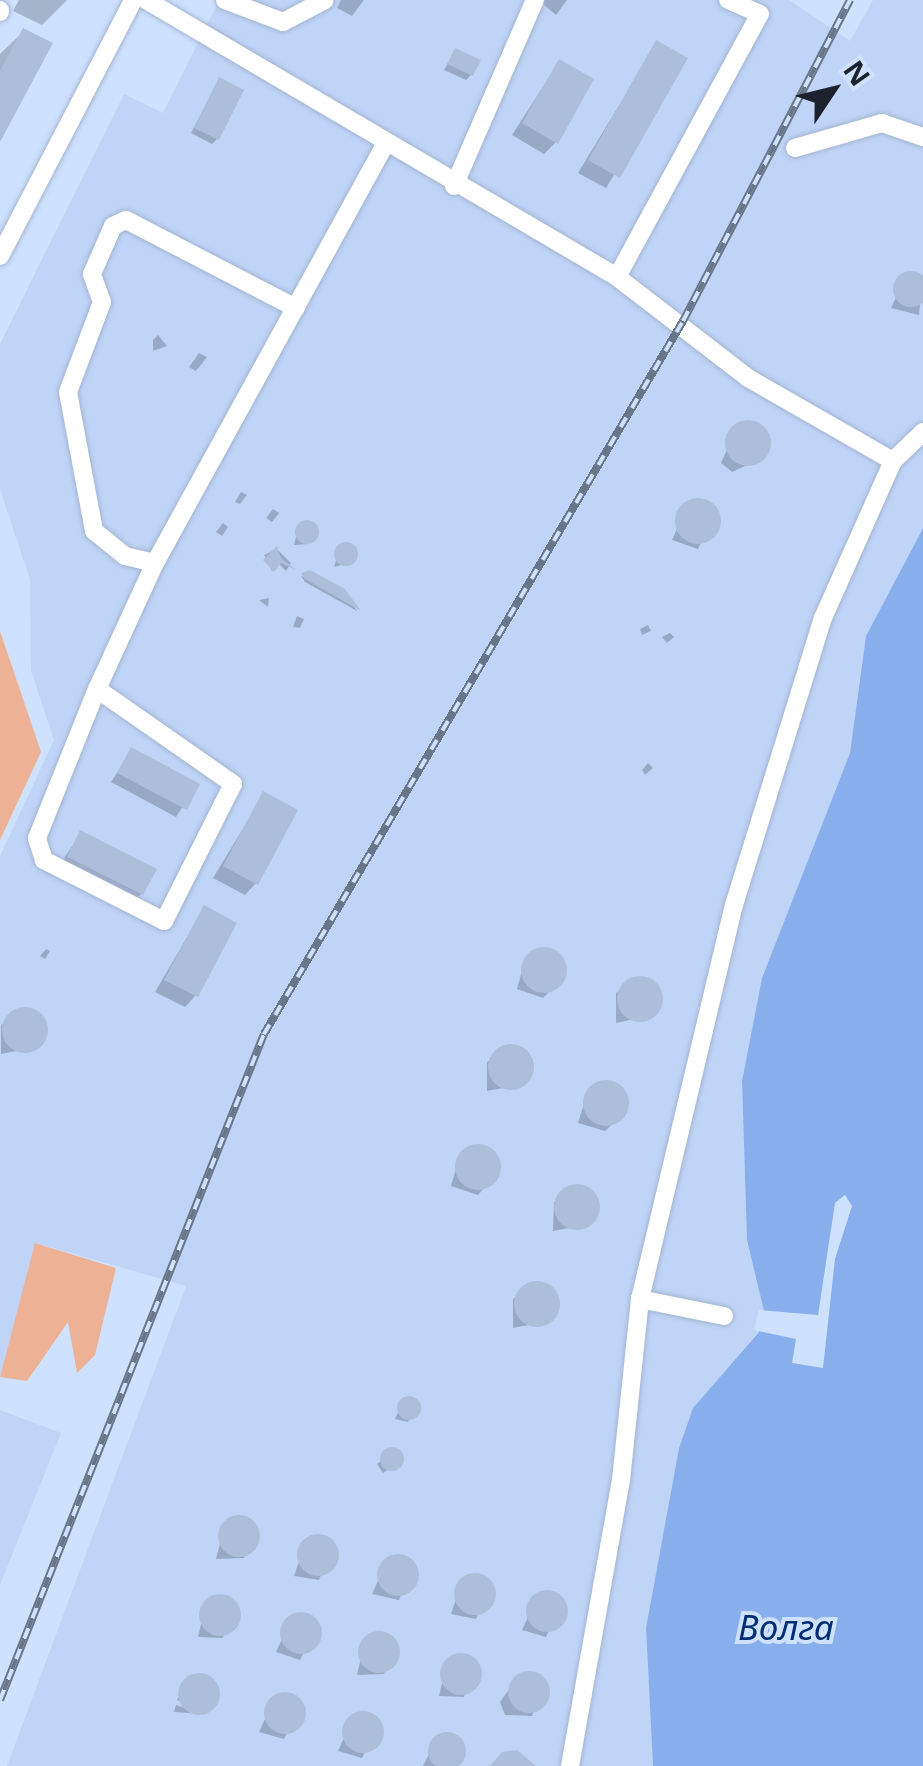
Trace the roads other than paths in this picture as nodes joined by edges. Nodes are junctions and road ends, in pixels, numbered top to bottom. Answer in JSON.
{"nodes":[{"id":1,"x":134,"y":0,"type":"edge"},
{"id":2,"x":146,"y":0,"type":"edge"},
{"id":3,"x":225,"y":0,"type":"edge"},
{"id":4,"x":325,"y":0,"type":"edge"},
{"id":5,"x":535,"y":0,"type":"edge"},
{"id":6,"x":728,"y":0,"type":"edge"},
{"id":7,"x":923,"y":137,"type":"edge"},
{"id":8,"x":384,"y":146,"type":"junction"},
{"id":9,"x":794,"y":148,"type":"dead end"},
{"id":10,"x":454,"y":186,"type":"junction"},
{"id":11,"x":1,"y":253,"type":"edge"},
{"id":12,"x":617,"y":277,"type":"junction"},
{"id":13,"x":296,"y":308,"type":"junction"},
{"id":14,"x":923,"y":432,"type":"edge"},
{"id":15,"x":893,"y":461,"type":"junction"},
{"id":16,"x":155,"y":564,"type":"junction"},
{"id":17,"x":97,"y":689,"type":"junction"},
{"id":18,"x":640,"y":1299,"type":"junction"},
{"id":19,"x":724,"y":1316,"type":"dead end"},
{"id":20,"x":570,"y":1766,"type":"edge"}],
"edges":[{"from":1,"to":11,"type":"street"},
{"from":2,"to":8,"type":"street"},
{"from":3,"to":4,"type":"street"},
{"from":5,"to":10,"type":"street"},
{"from":6,"to":12,"type":"street"},
{"from":7,"to":9,"type":"street"},
{"from":8,"to":10,"type":"street"},
{"from":8,"to":13,"type":"street"},
{"from":10,"to":12,"type":"street"},
{"from":12,"to":15,"type":"street"},
{"from":13,"to":16,"type":"street"},
{"from":13,"to":16,"type":"street"},
{"from":14,"to":15,"type":"street"},
{"from":15,"to":18,"type":"street"},
{"from":16,"to":17,"type":"street"},
{"from":17,"to":17,"type":"street"},
{"from":18,"to":19,"type":"street"},
{"from":18,"to":20,"type":"street"}]}
